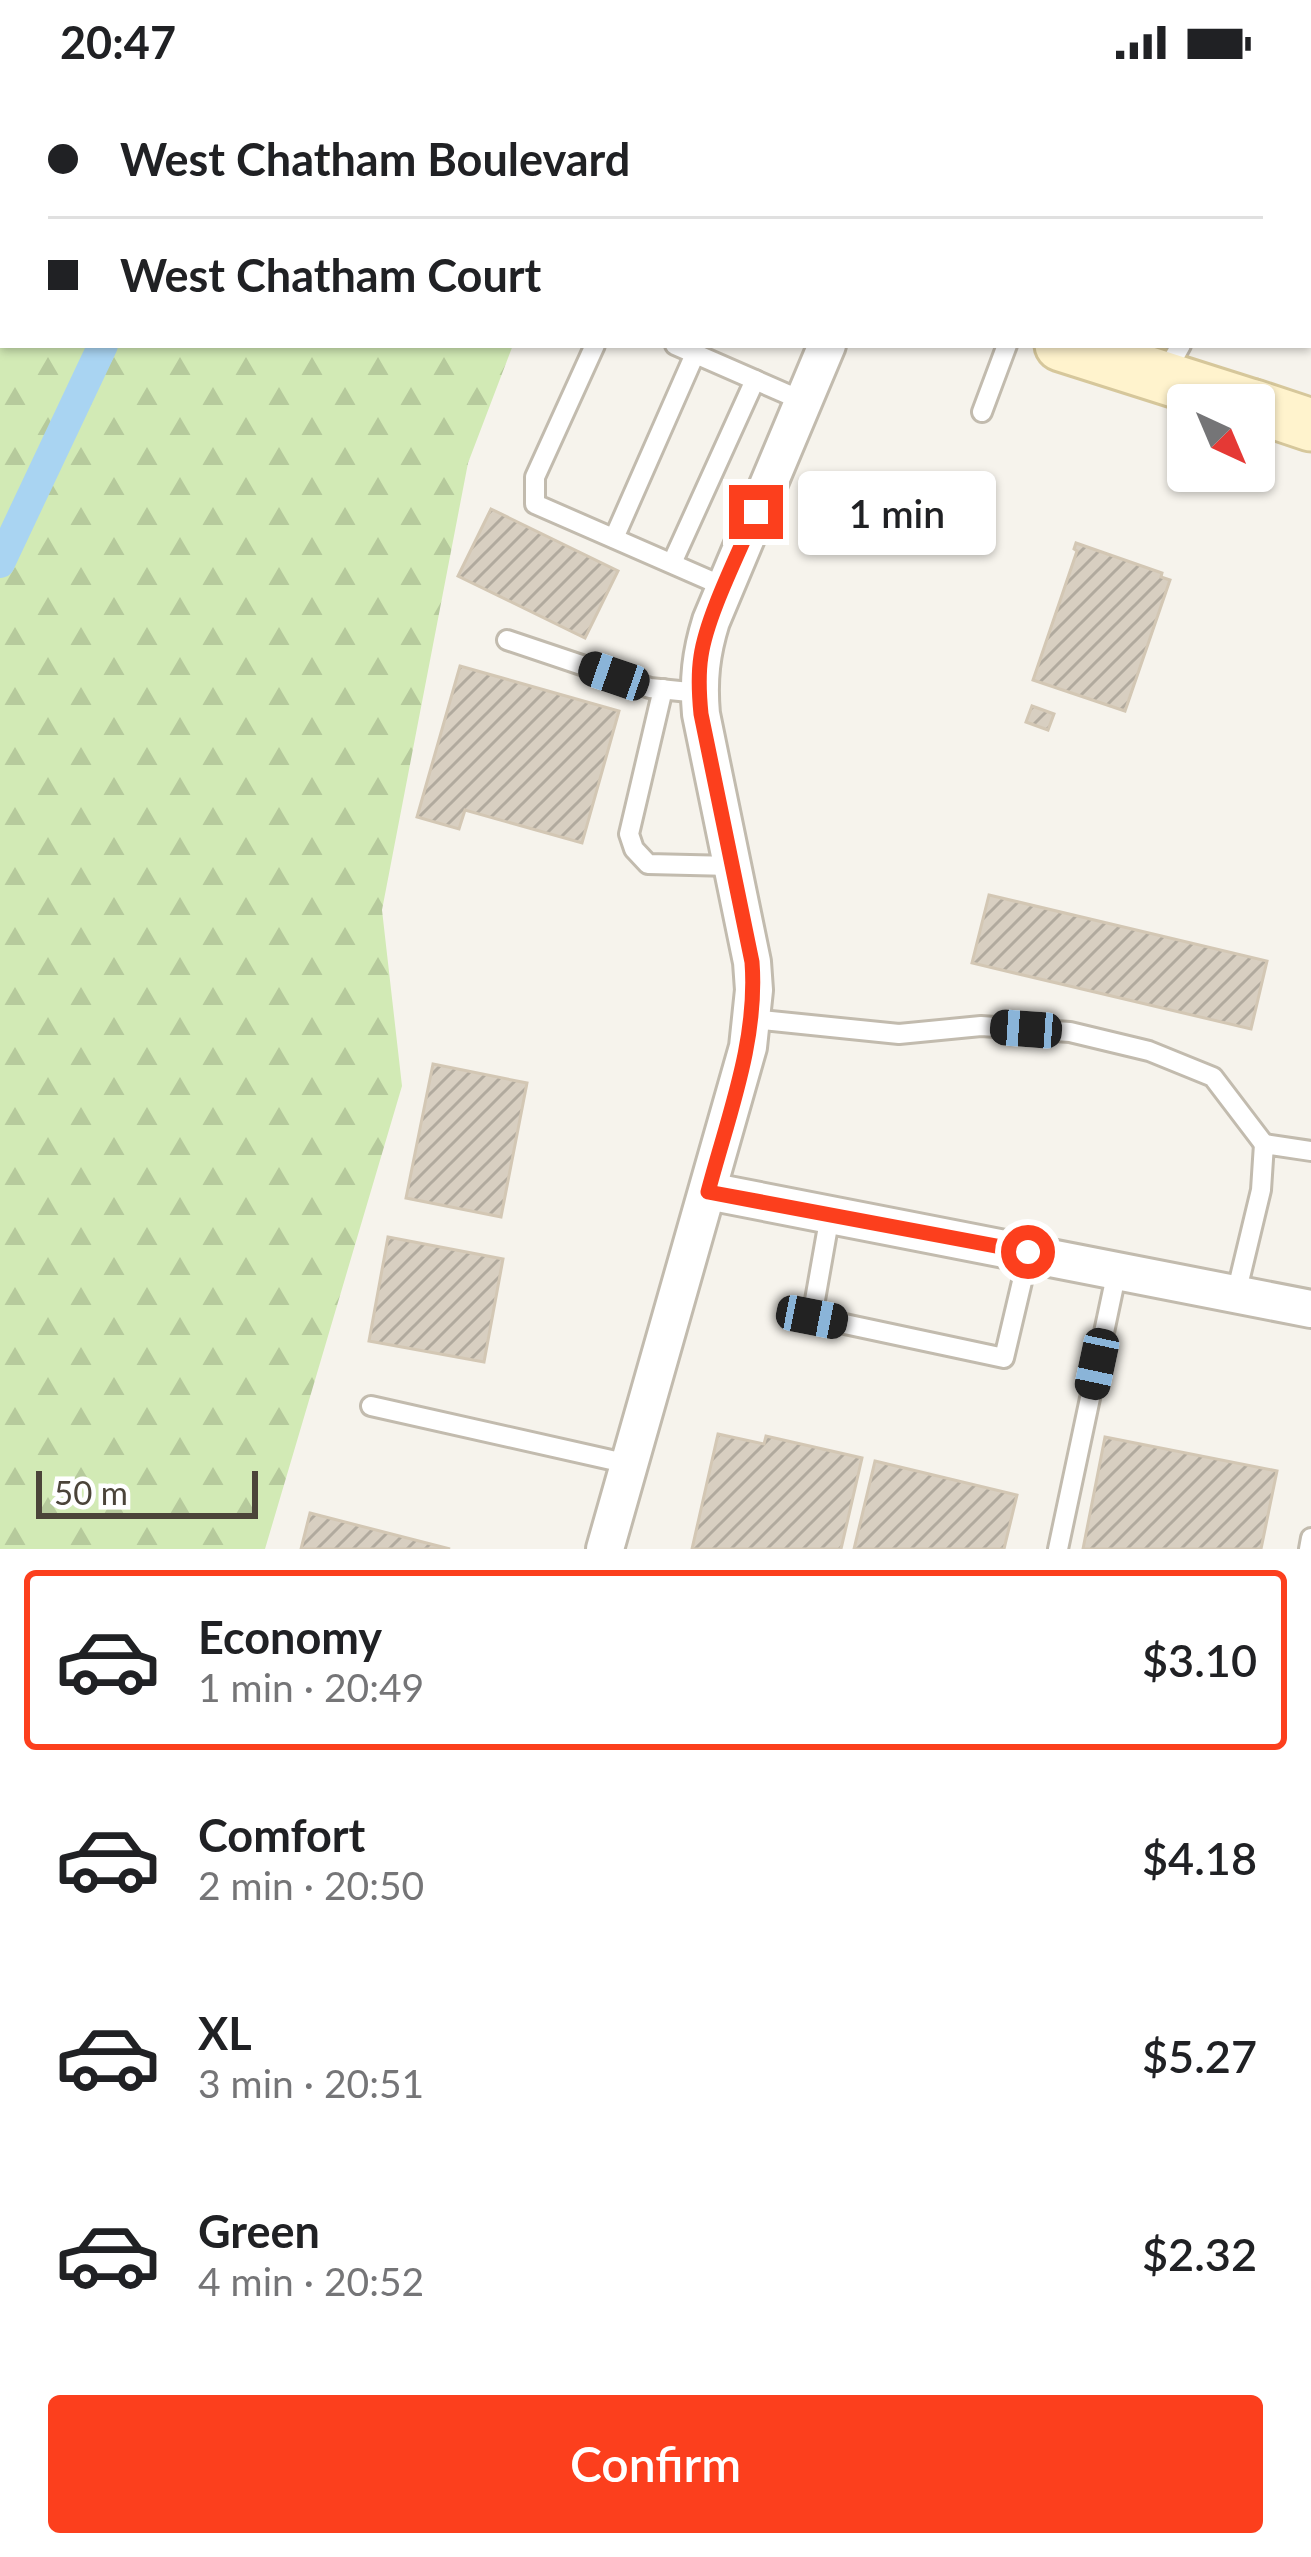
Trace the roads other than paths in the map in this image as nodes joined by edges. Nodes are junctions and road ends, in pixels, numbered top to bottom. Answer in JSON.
{"nodes":[{"id":1,"x":594,"y":348,"type":"edge"},
{"id":2,"x":682,"y":348,"type":"edge"},
{"id":3,"x":825,"y":348,"type":"edge"},
{"id":4,"x":1006,"y":348,"type":"edge"},
{"id":5,"x":1081,"y":348,"type":"edge"},
{"id":6,"x":695,"y":354,"type":"junction"},
{"id":7,"x":1172,"y":361,"type":"edge"},
{"id":8,"x":755,"y":380,"type":"junction"},
{"id":9,"x":1213,"y":384,"type":"edge"},
{"id":10,"x":803,"y":401,"type":"junction"},
{"id":11,"x":982,"y":412,"type":"dead end"},
{"id":12,"x":1275,"y":413,"type":"edge"},
{"id":13,"x":1311,"y":424,"type":"edge"},
{"id":14,"x":614,"y":538,"type":"junction"},
{"id":15,"x":672,"y":563,"type":"junction"},
{"id":16,"x":725,"y":586,"type":"junction"},
{"id":17,"x":507,"y":640,"type":"dead end"},
{"id":18,"x":662,"y":689,"type":"junction"},
{"id":19,"x":699,"y":693,"type":"junction"},
{"id":20,"x":732,"y":866,"type":"junction"},
{"id":21,"x":752,"y":1019,"type":"junction"},
{"id":22,"x":1264,"y":1144,"type":"junction"},
{"id":23,"x":1311,"y":1151,"type":"edge"},
{"id":24,"x":708,"y":1192,"type":"junction"},
{"id":25,"x":830,"y":1215,"type":"junction"},
{"id":26,"x":1028,"y":1252,"type":"junction"},
{"id":27,"x":1117,"y":1271,"type":"junction"},
{"id":28,"x":1236,"y":1294,"type":"junction"},
{"id":29,"x":1311,"y":1309,"type":"edge"},
{"id":30,"x":371,"y":1406,"type":"dead end"},
{"id":31,"x":629,"y":1464,"type":"junction"},
{"id":32,"x":1311,"y":1538,"type":"edge"},
{"id":33,"x":605,"y":1549,"type":"edge"},
{"id":34,"x":1058,"y":1549,"type":"edge"},
{"id":35,"x":1309,"y":1549,"type":"edge"}],
"edges":[{"from":1,"to":14,"type":"lane"},
{"from":2,"to":6,"type":"lane"},
{"from":3,"to":10,"type":"street"},
{"from":4,"to":11,"type":"lane"},
{"from":5,"to":7,"type":"main road"},
{"from":6,"to":8,"type":"lane"},
{"from":6,"to":14,"type":"lane"},
{"from":7,"to":9,"type":"main road"},
{"from":8,"to":10,"type":"lane"},
{"from":8,"to":15,"type":"lane"},
{"from":10,"to":16,"type":"street"},
{"from":12,"to":13,"type":"main road"},
{"from":14,"to":15,"type":"lane"},
{"from":15,"to":16,"type":"lane"},
{"from":16,"to":19,"type":"street"},
{"from":17,"to":18,"type":"lane"},
{"from":18,"to":19,"type":"lane"},
{"from":18,"to":20,"type":"lane"},
{"from":19,"to":20,"type":"street"},
{"from":20,"to":21,"type":"street"},
{"from":21,"to":22,"type":"lane"},
{"from":21,"to":24,"type":"street"},
{"from":22,"to":23,"type":"lane"},
{"from":22,"to":28,"type":"lane"},
{"from":24,"to":25,"type":"street"},
{"from":24,"to":31,"type":"street"},
{"from":25,"to":26,"type":"street"},
{"from":25,"to":26,"type":"lane"},
{"from":26,"to":27,"type":"street"},
{"from":27,"to":28,"type":"street"},
{"from":27,"to":34,"type":"lane"},
{"from":28,"to":29,"type":"street"},
{"from":30,"to":31,"type":"lane"},
{"from":31,"to":33,"type":"street"},
{"from":32,"to":35,"type":"lane"}]}
